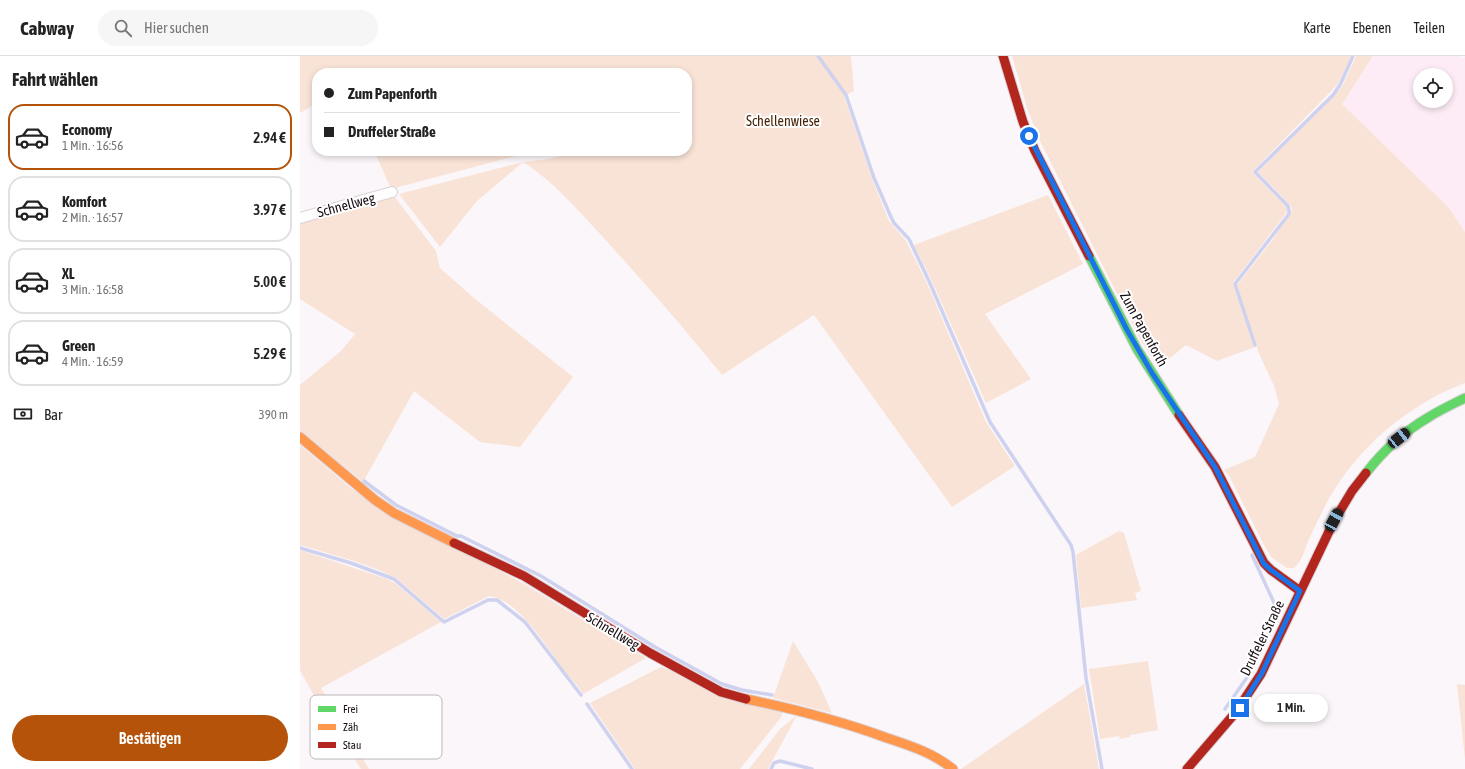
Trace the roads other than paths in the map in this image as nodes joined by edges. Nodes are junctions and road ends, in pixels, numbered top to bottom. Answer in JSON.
{"nodes":[{"id":1,"x":1003,"y":56,"type":"edge"},
{"id":2,"x":392,"y":192,"type":"dead end"},
{"id":3,"x":300,"y":218,"type":"edge"},
{"id":4,"x":1465,"y":398,"type":"edge"},
{"id":5,"x":300,"y":437,"type":"edge"},
{"id":6,"x":1300,"y":591,"type":"junction"},
{"id":7,"x":953,"y":769,"type":"edge"},
{"id":8,"x":1187,"y":769,"type":"edge"}],
"edges":[{"from":1,"to":6,"type":"street","name":"Zum Papenforth"},
{"from":2,"to":3,"type":"street","name":"Schnellweg"},
{"from":4,"to":6,"type":"street","name":"Druffeler Straße"},
{"from":5,"to":7,"type":"street","name":"Schnellweg"},
{"from":6,"to":8,"type":"street","name":"Druffeler Straße"}]}
